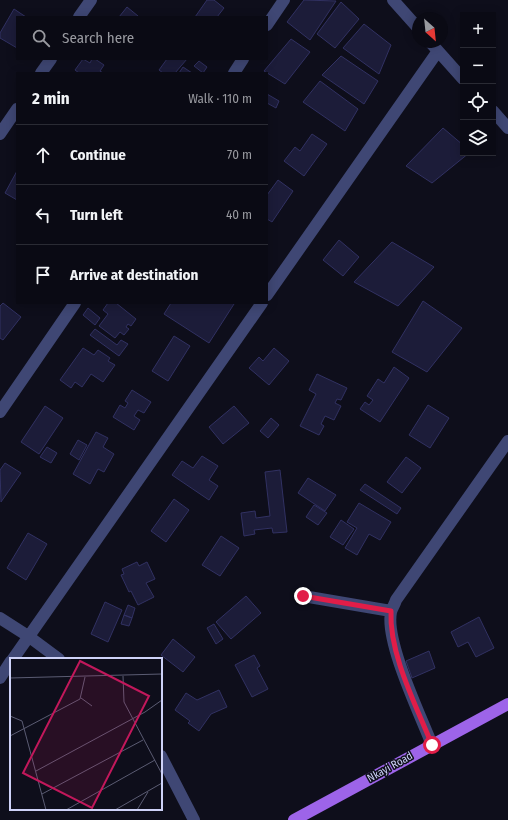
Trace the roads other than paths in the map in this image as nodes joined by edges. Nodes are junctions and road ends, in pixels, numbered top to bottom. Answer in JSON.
{"nodes":[{"id":1,"x":90,"y":0,"type":"edge"},
{"id":2,"x":284,"y":0,"type":"edge"},
{"id":3,"x":394,"y":0,"type":"edge"},
{"id":4,"x":80,"y":16,"type":"edge"},
{"id":5,"x":412,"y":21,"type":"edge"},
{"id":6,"x":268,"y":24,"type":"edge"},
{"id":7,"x":435,"y":48,"type":"edge"},
{"id":8,"x":438,"y":51,"type":"junction"},
{"id":9,"x":50,"y":60,"type":"edge"},
{"id":10,"x":242,"y":60,"type":"edge"},
{"id":11,"x":42,"y":72,"type":"edge"},
{"id":12,"x":235,"y":72,"type":"edge"},
{"id":13,"x":460,"y":76,"type":"edge"},
{"id":14,"x":16,"y":110,"type":"edge"},
{"id":15,"x":496,"y":114,"type":"edge"},
{"id":16,"x":508,"y":128,"type":"edge"},
{"id":17,"x":0,"y":134,"type":"edge"},
{"id":18,"x":268,"y":294,"type":"edge"},
{"id":19,"x":74,"y":304,"type":"edge"},
{"id":20,"x":261,"y":304,"type":"edge"},
{"id":21,"x":0,"y":412,"type":"edge"},
{"id":22,"x":508,"y":441,"type":"edge"},
{"id":23,"x":303,"y":596,"type":"dead end"},
{"id":24,"x":391,"y":611,"type":"junction"},
{"id":25,"x":0,"y":618,"type":"edge"},
{"id":26,"x":28,"y":636,"type":"junction"},
{"id":27,"x":13,"y":658,"type":"edge"},
{"id":28,"x":58,"y":658,"type":"edge"},
{"id":29,"x":10,"y":663,"type":"edge"},
{"id":30,"x":0,"y":678,"type":"edge"},
{"id":31,"x":508,"y":704,"type":"edge"},
{"id":32,"x":432,"y":745,"type":"junction"},
{"id":33,"x":162,"y":758,"type":"edge"},
{"id":34,"x":194,"y":820,"type":"edge"},
{"id":35,"x":294,"y":820,"type":"edge"}],
"edges":[{"from":1,"to":4,"type":"street"},
{"from":2,"to":6,"type":"street"},
{"from":3,"to":5,"type":"street"},
{"from":7,"to":8,"type":"street"},
{"from":8,"to":13,"type":"street"},
{"from":8,"to":18,"type":"street"},
{"from":9,"to":11,"type":"street"},
{"from":10,"to":12,"type":"street"},
{"from":14,"to":17,"type":"street"},
{"from":15,"to":16,"type":"street"},
{"from":19,"to":21,"type":"street"},
{"from":20,"to":26,"type":"street"},
{"from":22,"to":24,"type":"street"},
{"from":23,"to":24,"type":"street"},
{"from":24,"to":32,"type":"street"},
{"from":25,"to":26,"type":"street"},
{"from":26,"to":27,"type":"street"},
{"from":26,"to":28,"type":"street"},
{"from":29,"to":30,"type":"street"},
{"from":31,"to":32,"type":"main road","name":"Nkayi Road"},
{"from":32,"to":35,"type":"main road","name":"Nkayi Road"},
{"from":33,"to":34,"type":"street"}]}
